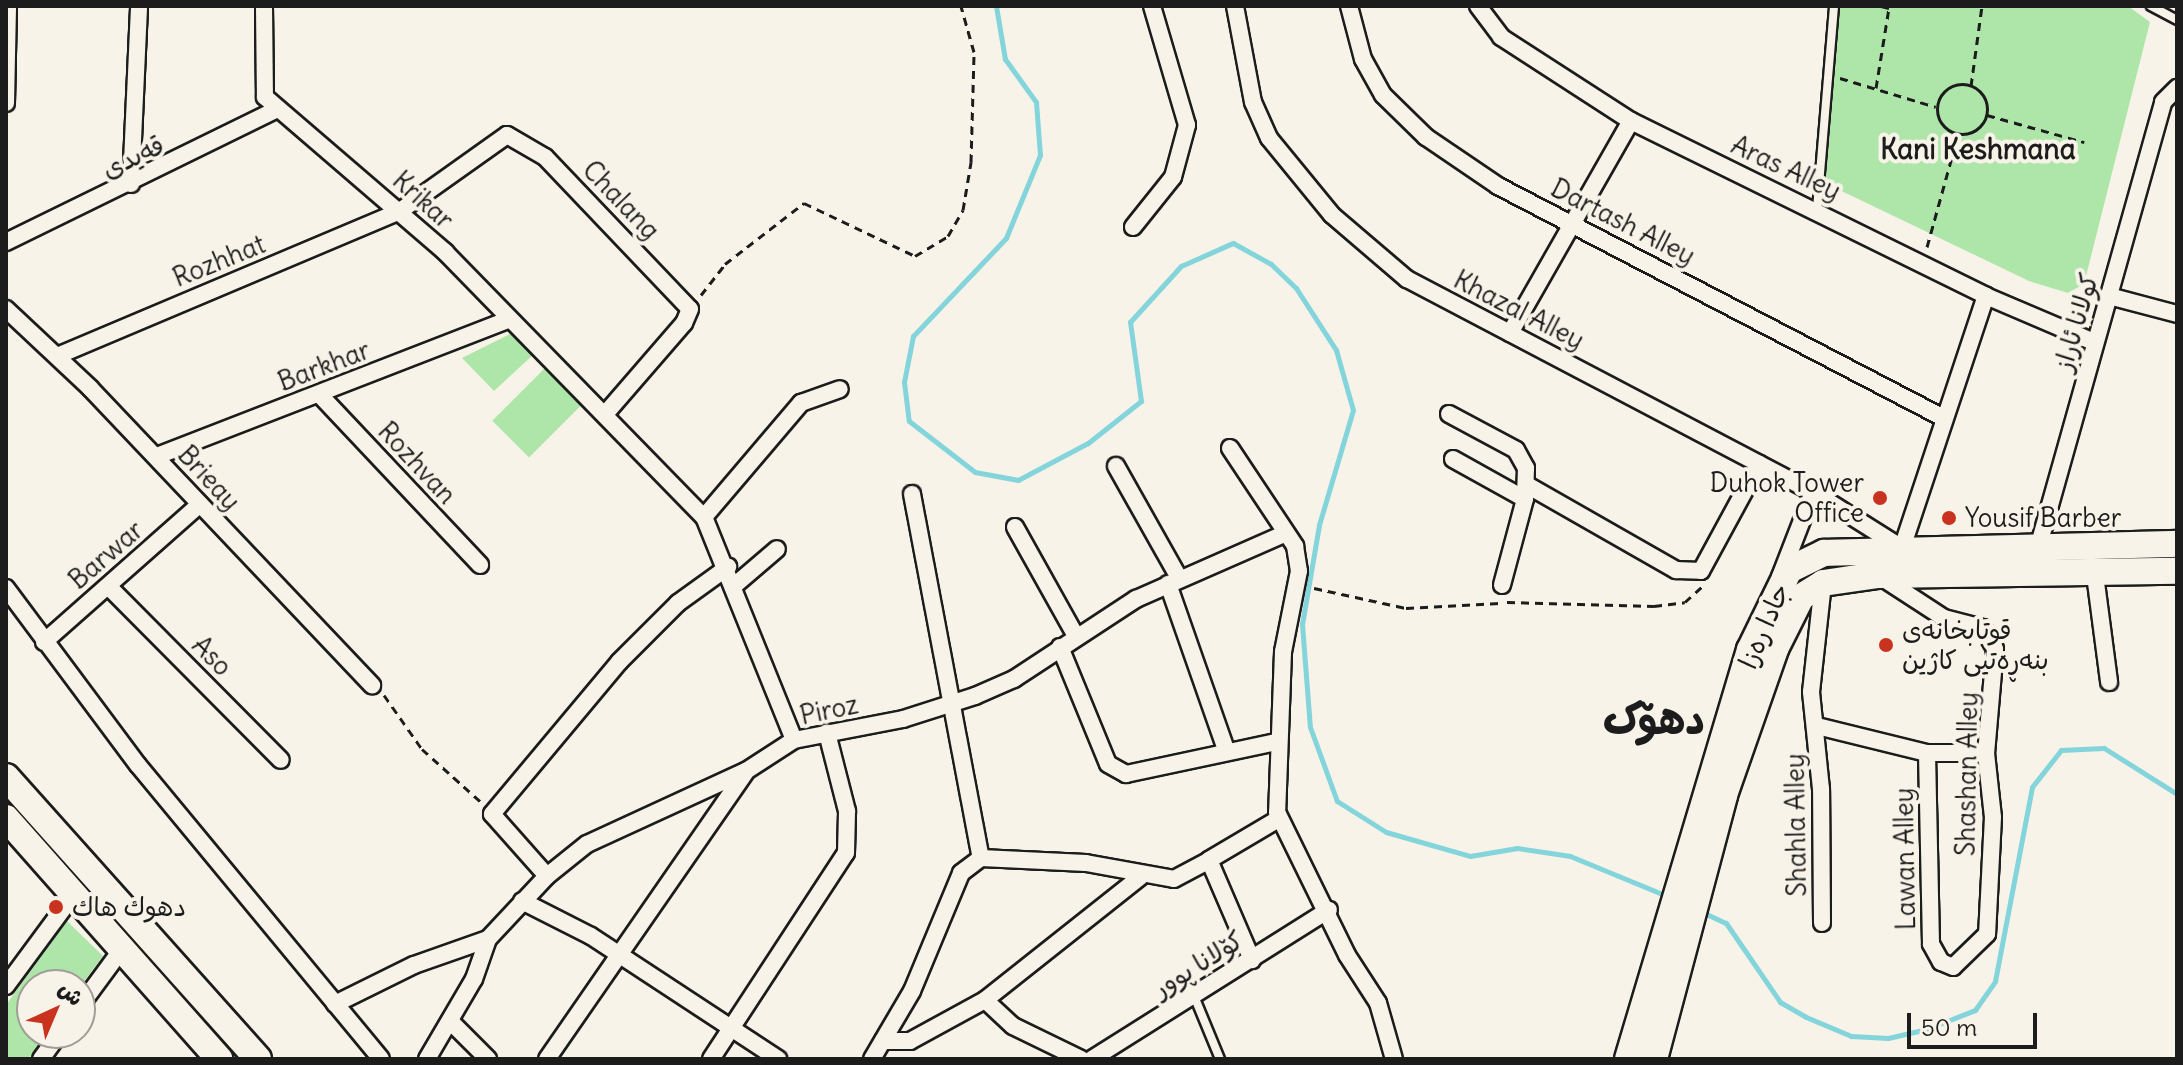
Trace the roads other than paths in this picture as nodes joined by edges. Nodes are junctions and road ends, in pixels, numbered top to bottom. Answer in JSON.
{"nodes":[{"id":1,"x":8,"y":6,"type":"edge"},
{"id":2,"x":139,"y":6,"type":"edge"},
{"id":3,"x":264,"y":6,"type":"edge"},
{"id":4,"x":1152,"y":6,"type":"edge"},
{"id":5,"x":1235,"y":6,"type":"edge"},
{"id":6,"x":1349,"y":6,"type":"edge"},
{"id":7,"x":1478,"y":6,"type":"edge"},
{"id":8,"x":1834,"y":6,"type":"edge"},
{"id":9,"x":2151,"y":6,"type":"edge"},
{"id":10,"x":2177,"y":20,"type":"edge"},
{"id":11,"x":2177,"y":88,"type":"edge"},
{"id":12,"x":6,"y":103,"type":"edge"},
{"id":13,"x":277,"y":109,"type":"junction"},
{"id":14,"x":1631,"y":121,"type":"junction"},
{"id":15,"x":131,"y":184,"type":"junction"},
{"id":16,"x":1817,"y":209,"type":"junction"},
{"id":17,"x":400,"y":211,"type":"junction"},
{"id":18,"x":1573,"y":223,"type":"junction"},
{"id":19,"x":1133,"y":227,"type":"dead end"},
{"id":20,"x":6,"y":242,"type":"edge"},
{"id":21,"x":1986,"y":296,"type":"junction"},
{"id":22,"x":2109,"y":296,"type":"junction"},
{"id":23,"x":6,"y":309,"type":"edge"},
{"id":24,"x":2177,"y":314,"type":"edge"},
{"id":25,"x":508,"y":320,"type":"junction"},
{"id":26,"x":1510,"y":333,"type":"junction"},
{"id":27,"x":2094,"y":342,"type":"junction"},
{"id":28,"x":57,"y":356,"type":"junction"},
{"id":29,"x":840,"y":389,"type":"dead end"},
{"id":30,"x":319,"y":394,"type":"junction"},
{"id":31,"x":607,"y":412,"type":"junction"},
{"id":32,"x":1449,"y":414,"type":"dead end"},
{"id":33,"x":1941,"y":417,"type":"junction"},
{"id":34,"x":1230,"y":448,"type":"dead end"},
{"id":35,"x":157,"y":456,"type":"junction"},
{"id":36,"x":1453,"y":459,"type":"dead end"},
{"id":37,"x":1759,"y":464,"type":"junction"},
{"id":38,"x":1116,"y":466,"type":"dead end"},
{"id":39,"x":1526,"y":492,"type":"junction"},
{"id":40,"x":1813,"y":492,"type":"junction"},
{"id":41,"x":912,"y":494,"type":"dead end"},
{"id":42,"x":200,"y":504,"type":"junction"},
{"id":43,"x":704,"y":517,"type":"junction"},
{"id":44,"x":1015,"y":527,"type":"dead end"},
{"id":45,"x":1284,"y":534,"type":"junction"},
{"id":46,"x":2177,"y":544,"type":"edge"},
{"id":47,"x":1902,"y":548,"type":"junction"},
{"id":48,"x":2037,"y":548,"type":"junction"},
{"id":49,"x":777,"y":549,"type":"dead end"},
{"id":50,"x":480,"y":565,"type":"dead end"},
{"id":51,"x":728,"y":567,"type":"junction"},
{"id":52,"x":2177,"y":571,"type":"edge"},
{"id":53,"x":1878,"y":575,"type":"junction"},
{"id":54,"x":2095,"y":575,"type":"junction"},
{"id":55,"x":2031,"y":576,"type":"junction"},
{"id":56,"x":1174,"y":581,"type":"junction"},
{"id":57,"x":1823,"y":583,"type":"junction"},
{"id":58,"x":735,"y":585,"type":"junction"},
{"id":59,"x":1502,"y":585,"type":"dead end"},
{"id":60,"x":108,"y":586,"type":"junction"},
{"id":61,"x":6,"y":588,"type":"edge"},
{"id":62,"x":1769,"y":604,"type":"junction"},
{"id":63,"x":1076,"y":636,"type":"junction"},
{"id":64,"x":44,"y":642,"type":"junction"},
{"id":65,"x":1060,"y":647,"type":"junction"},
{"id":66,"x":2109,"y":682,"type":"dead end"},
{"id":67,"x":372,"y":685,"type":"road end"},
{"id":68,"x":950,"y":704,"type":"junction"},
{"id":69,"x":1817,"y":726,"type":"junction"},
{"id":70,"x":827,"y":733,"type":"junction"},
{"id":71,"x":794,"y":740,"type":"junction"},
{"id":72,"x":1276,"y":742,"type":"junction"},
{"id":73,"x":1226,"y":750,"type":"junction"},
{"id":74,"x":1927,"y":753,"type":"junction"},
{"id":75,"x":1986,"y":753,"type":"junction"},
{"id":76,"x":281,"y":760,"type":"dead end"},
{"id":77,"x":746,"y":771,"type":"junction"},
{"id":78,"x":6,"y":777,"type":"edge"},
{"id":79,"x":1716,"y":791,"type":"junction"},
{"id":80,"x":6,"y":818,"type":"edge"},
{"id":81,"x":1280,"y":818,"type":"junction"},
{"id":82,"x":981,"y":858,"type":"junction"},
{"id":83,"x":1209,"y":860,"type":"junction"},
{"id":84,"x":547,"y":876,"type":"junction"},
{"id":85,"x":1140,"y":877,"type":"junction"},
{"id":86,"x":74,"y":894,"type":"junction"},
{"id":87,"x":522,"y":901,"type":"junction"},
{"id":88,"x":1329,"y":910,"type":"junction"},
{"id":89,"x":1822,"y":923,"type":"dead end"},
{"id":90,"x":488,"y":939,"type":"junction"},
{"id":91,"x":122,"y":949,"type":"junction"},
{"id":92,"x":620,"y":955,"type":"junction"},
{"id":93,"x":1252,"y":960,"type":"junction"},
{"id":94,"x":1941,"y":962,"type":"joint"},
{"id":95,"x":96,"y":984,"type":"edge"},
{"id":96,"x":1661,"y":985,"type":"junction"},
{"id":97,"x":6,"y":986,"type":"edge"},
{"id":98,"x":1193,"y":995,"type":"junction"},
{"id":99,"x":985,"y":1000,"type":"junction"},
{"id":100,"x":335,"y":1004,"type":"junction"},
{"id":101,"x":450,"y":1021,"type":"junction"},
{"id":102,"x":732,"y":1028,"type":"junction"},
{"id":103,"x":883,"y":1041,"type":"junction"},
{"id":104,"x":1101,"y":1056,"type":"edge"},
{"id":105,"x":219,"y":1059,"type":"edge"},
{"id":106,"x":258,"y":1059,"type":"edge"},
{"id":107,"x":381,"y":1059,"type":"edge"},
{"id":108,"x":427,"y":1059,"type":"edge"},
{"id":109,"x":488,"y":1059,"type":"edge"},
{"id":110,"x":547,"y":1059,"type":"edge"},
{"id":111,"x":711,"y":1059,"type":"edge"},
{"id":112,"x":778,"y":1059,"type":"edge"},
{"id":113,"x":872,"y":1059,"type":"edge"},
{"id":114,"x":1081,"y":1059,"type":"edge"},
{"id":115,"x":1220,"y":1059,"type":"edge"},
{"id":116,"x":1394,"y":1059,"type":"edge"},
{"id":117,"x":1628,"y":1059,"type":"edge"},
{"id":118,"x":1654,"y":1059,"type":"edge"}],
"edges":[{"from":1,"to":12,"type":"street"},
{"from":2,"to":15,"type":"street"},
{"from":3,"to":13,"type":"street","name":"Krikar"},
{"from":4,"to":19,"type":"street"},
{"from":5,"to":26,"type":"street","name":"Khazal Alley"},
{"from":6,"to":18,"type":"street","name":"Dartash Alley"},
{"from":7,"to":14,"type":"street","name":"Aras Alley"},
{"from":8,"to":16,"type":"lane"},
{"from":9,"to":10,"type":"lane"},
{"from":11,"to":22,"type":"street","name":"کولانا ئاراز"},
{"from":13,"to":15,"type":"street","name":"قەیدی"},
{"from":13,"to":17,"type":"street","name":"Krikar"},
{"from":14,"to":16,"type":"street","name":"Aras Alley"},
{"from":14,"to":18,"type":"street"},
{"from":15,"to":20,"type":"street","name":"قەیدی"},
{"from":16,"to":21,"type":"street","name":"Aras Alley"},
{"from":17,"to":25,"type":"street","name":"Krikar"},
{"from":17,"to":28,"type":"street","name":"Rozhhat"},
{"from":17,"to":31,"type":"street","name":"Chalang"},
{"from":18,"to":26,"type":"street"},
{"from":18,"to":33,"type":"street","name":"Dartash Alley"},
{"from":21,"to":27,"type":"street","name":"Aras Alley"},
{"from":21,"to":33,"type":"street"},
{"from":22,"to":24,"type":"street"},
{"from":22,"to":27,"type":"street","name":"کولانا ئاراز"},
{"from":23,"to":28,"type":"street","name":"Brieay"},
{"from":25,"to":30,"type":"street","name":"Barkhar"},
{"from":25,"to":31,"type":"street","name":"Krikar"},
{"from":26,"to":37,"type":"street","name":"Khazal Alley"},
{"from":27,"to":48,"type":"street","name":"کولانا ئاراز"},
{"from":28,"to":35,"type":"street","name":"Brieay"},
{"from":29,"to":43,"type":"street"},
{"from":30,"to":35,"type":"street","name":"Barkhar"},
{"from":30,"to":50,"type":"street","name":"Rozhvan"},
{"from":31,"to":43,"type":"street","name":"Krikar"},
{"from":32,"to":39,"type":"street"},
{"from":33,"to":47,"type":"street"},
{"from":34,"to":45,"type":"street"},
{"from":35,"to":42,"type":"street","name":"Brieay"},
{"from":36,"to":39,"type":"street"},
{"from":37,"to":39,"type":"street"},
{"from":37,"to":40,"type":"street","name":"Khazal Alley"},
{"from":38,"to":56,"type":"street"},
{"from":39,"to":59,"type":"street"},
{"from":40,"to":47,"type":"street","name":"Khazal Alley"},
{"from":40,"to":62,"type":"street"},
{"from":41,"to":68,"type":"street"},
{"from":42,"to":60,"type":"street","name":"Barwar"},
{"from":42,"to":67,"type":"street","name":"Brieay"},
{"from":43,"to":51,"type":"street"},
{"from":44,"to":63,"type":"street"},
{"from":45,"to":56,"type":"street","name":"Piroz"},
{"from":45,"to":72,"type":"street"},
{"from":46,"to":48,"type":"main road","name":"جادا ره‌زا"},
{"from":47,"to":48,"type":"main road","name":"جادا ره‌زا"},
{"from":47,"to":62,"type":"main road","name":"جادا ره‌زا"},
{"from":48,"to":55,"type":"street","name":"کولانا ئاراز"},
{"from":49,"to":58,"type":"street"},
{"from":51,"to":58,"type":"street"},
{"from":51,"to":84,"type":"street"},
{"from":52,"to":54,"type":"main road","name":"جادا ره‌زا"},
{"from":53,"to":55,"type":"main road","name":"جادا ره‌زا"},
{"from":53,"to":57,"type":"main road","name":"جادا ره‌زا"},
{"from":53,"to":75,"type":"street","name":"Shashan Alley"},
{"from":54,"to":55,"type":"main road","name":"جادا ره‌زا"},
{"from":54,"to":66,"type":"street"},
{"from":56,"to":63,"type":"street","name":"Piroz"},
{"from":56,"to":73,"type":"street"},
{"from":57,"to":69,"type":"street","name":"Shahla Alley"},
{"from":57,"to":79,"type":"main road","name":"جادا ره‌زا"},
{"from":58,"to":71,"type":"street"},
{"from":60,"to":64,"type":"street","name":"Barwar"},
{"from":60,"to":76,"type":"street","name":"Aso"},
{"from":61,"to":64,"type":"street"},
{"from":62,"to":79,"type":"main road","name":"جادا ره‌زا"},
{"from":63,"to":65,"type":"street","name":"Piroz"},
{"from":64,"to":100,"type":"street"},
{"from":65,"to":68,"type":"street","name":"Piroz"},
{"from":65,"to":73,"type":"street"},
{"from":68,"to":70,"type":"street","name":"Piroz"},
{"from":68,"to":82,"type":"street"},
{"from":69,"to":74,"type":"street","name":"Shahla Alley"},
{"from":69,"to":89,"type":"street","name":"Shahla Alley"},
{"from":70,"to":71,"type":"street","name":"Piroz"},
{"from":70,"to":102,"type":"street"},
{"from":71,"to":77,"type":"street","name":"Piroz"},
{"from":72,"to":73,"type":"street"},
{"from":72,"to":81,"type":"street"},
{"from":74,"to":75,"type":"street","name":"Shahla Alley"},
{"from":74,"to":94,"type":"street","name":"Lawan Alley"},
{"from":75,"to":94,"type":"street","name":"Shashan Alley"},
{"from":77,"to":84,"type":"street","name":"Piroz"},
{"from":77,"to":92,"type":"street"},
{"from":78,"to":106,"type":"main road"},
{"from":79,"to":96,"type":"main road","name":"جادا ره‌زا"},
{"from":80,"to":86,"type":"main road"},
{"from":81,"to":83,"type":"street"},
{"from":81,"to":88,"type":"street"},
{"from":82,"to":85,"type":"street"},
{"from":82,"to":103,"type":"street"},
{"from":83,"to":85,"type":"street"},
{"from":83,"to":93,"type":"street"},
{"from":84,"to":87,"type":"street","name":"Piroz"},
{"from":85,"to":99,"type":"street"},
{"from":86,"to":91,"type":"main road"},
{"from":86,"to":97,"type":"street"},
{"from":87,"to":90,"type":"street","name":"Piroz"},
{"from":87,"to":92,"type":"street"},
{"from":88,"to":93,"type":"street","name":"کۆلانا پوور"},
{"from":88,"to":116,"type":"street"},
{"from":90,"to":100,"type":"street"},
{"from":90,"to":101,"type":"street","name":"Piroz"},
{"from":91,"to":95,"type":"street"},
{"from":91,"to":105,"type":"main road"},
{"from":92,"to":102,"type":"street"},
{"from":92,"to":110,"type":"street"},
{"from":93,"to":98,"type":"street","name":"کۆلانا پوور"},
{"from":96,"to":117,"type":"main road","name":"جادا ره‌زا"},
{"from":96,"to":118,"type":"main road","name":"جادا ره‌زا"},
{"from":98,"to":104,"type":"street","name":"کۆلانا پوور"},
{"from":98,"to":115,"type":"lane"},
{"from":99,"to":103,"type":"street"},
{"from":99,"to":114,"type":"street"},
{"from":100,"to":107,"type":"street"},
{"from":101,"to":108,"type":"street","name":"Piroz"},
{"from":101,"to":109,"type":"street"},
{"from":102,"to":111,"type":"street"},
{"from":102,"to":112,"type":"street"},
{"from":103,"to":113,"type":"street"}]}
